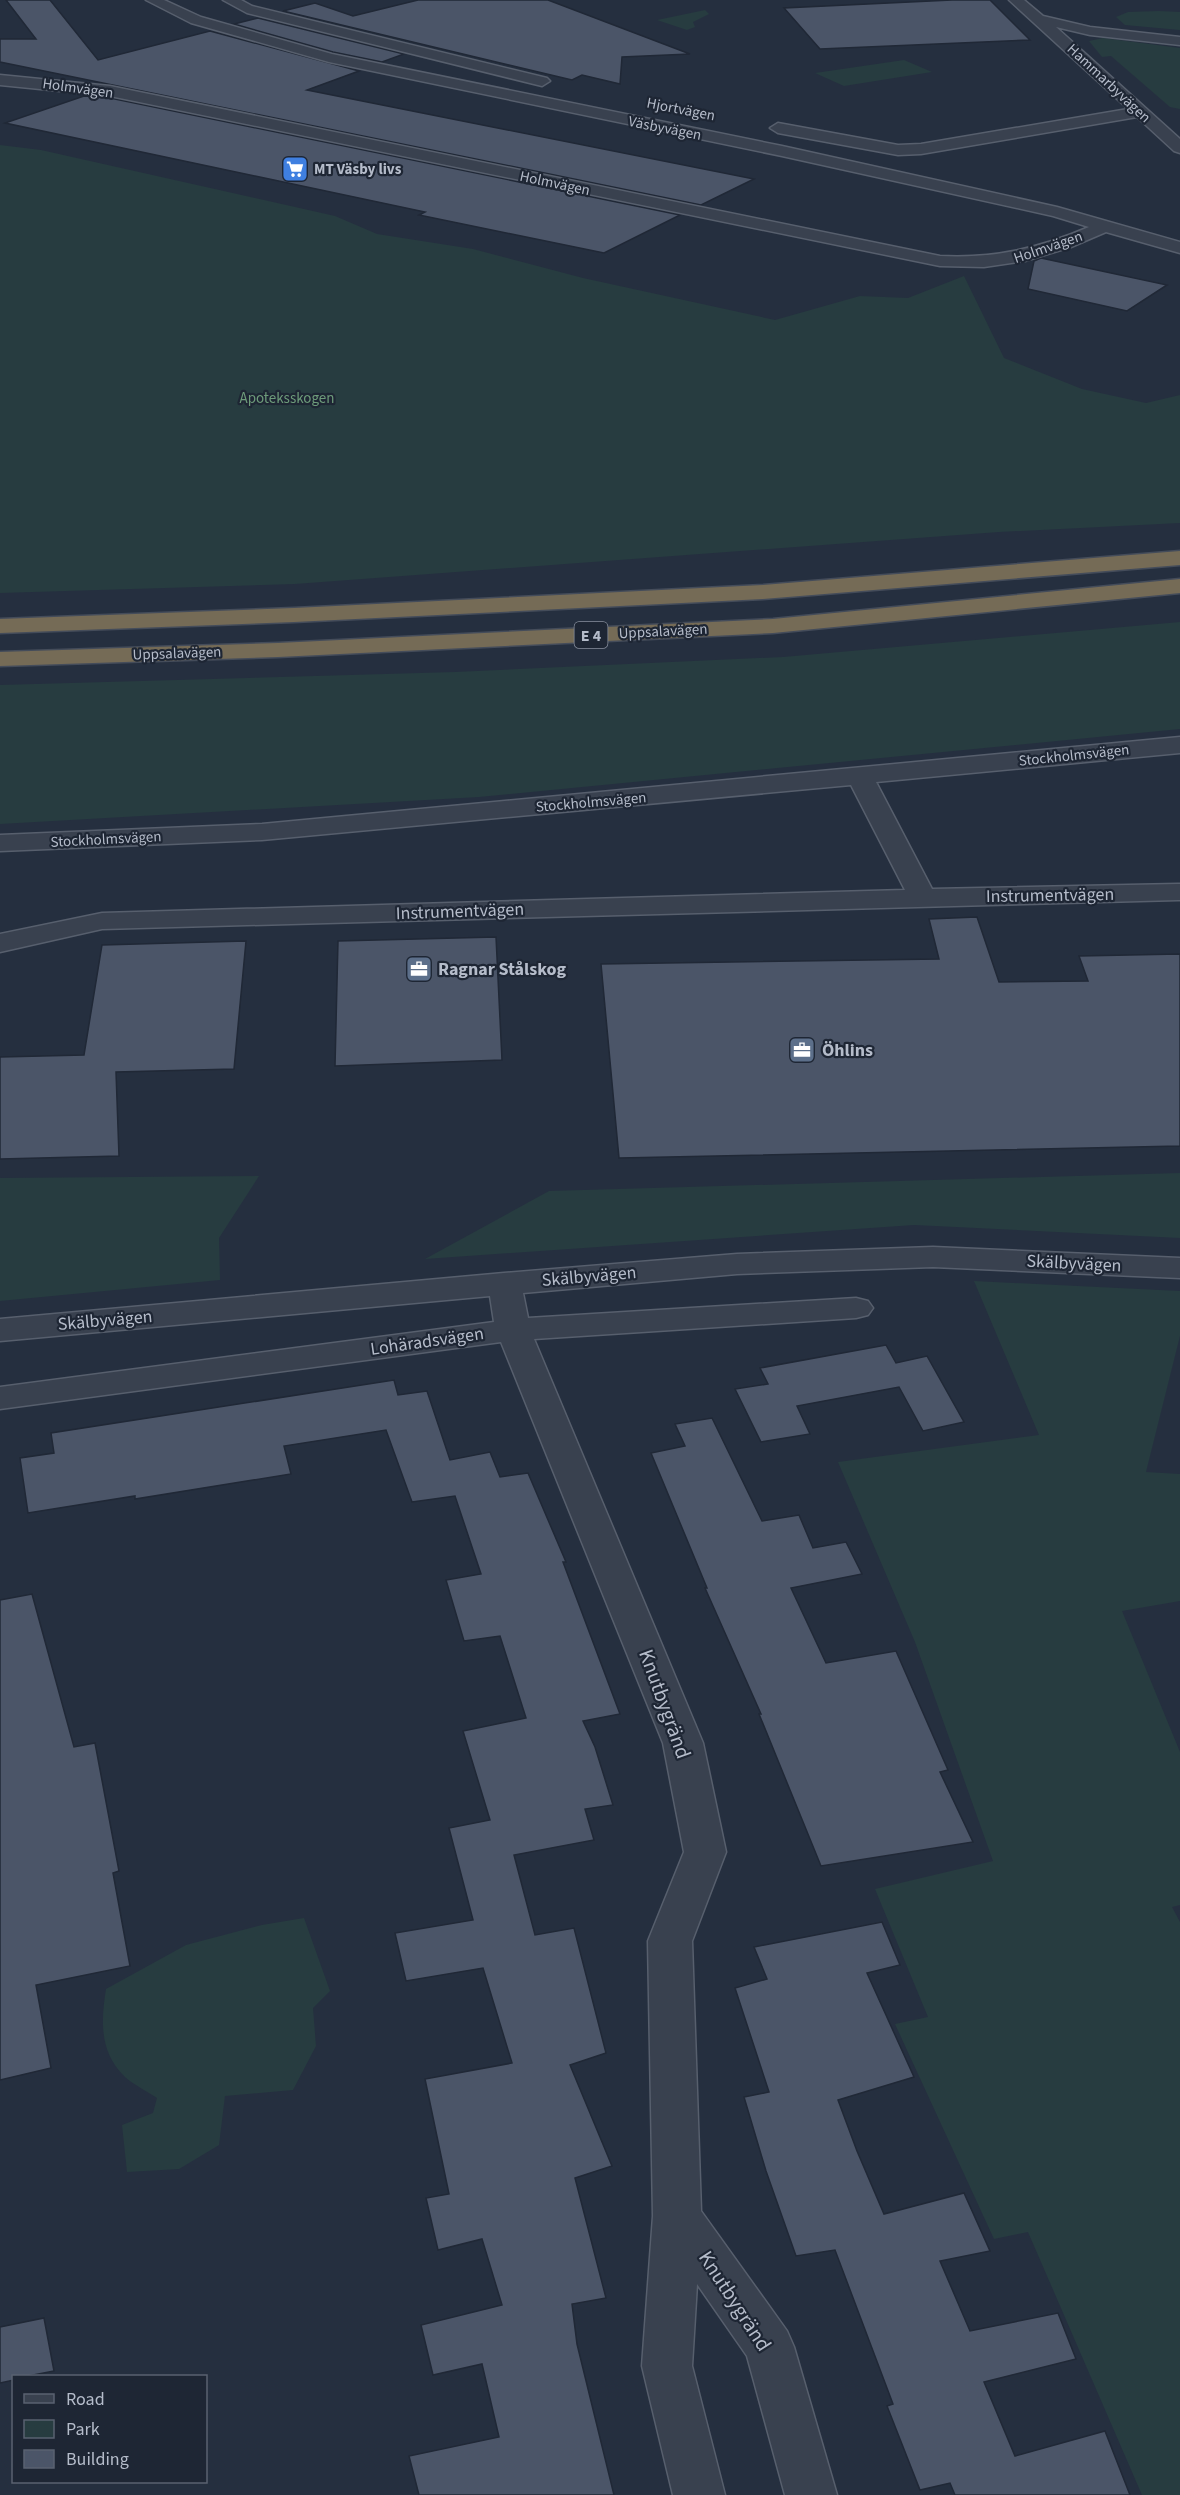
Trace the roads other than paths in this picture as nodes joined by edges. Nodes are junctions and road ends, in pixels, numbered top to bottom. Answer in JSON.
{"nodes":[{"id":1,"x":153,"y":0,"type":"edge"},
{"id":2,"x":230,"y":0,"type":"edge"},
{"id":3,"x":1016,"y":0,"type":"edge"},
{"id":4,"x":1038,"y":19,"type":"junction"},
{"id":5,"x":1180,"y":41,"type":"edge"},
{"id":6,"x":0,"y":80,"type":"edge"},
{"id":7,"x":559,"y":85,"type":"dead end"},
{"id":8,"x":1140,"y":112,"type":"junction"},
{"id":9,"x":761,"y":124,"type":"dead end"},
{"id":10,"x":1180,"y":148,"type":"edge"},
{"id":11,"x":1105,"y":226,"type":"junction"},
{"id":12,"x":1180,"y":248,"type":"edge"},
{"id":13,"x":1180,"y":558,"type":"edge"},
{"id":14,"x":1180,"y":586,"type":"edge"},
{"id":15,"x":0,"y":626,"type":"edge"},
{"id":16,"x":0,"y":659,"type":"edge"},
{"id":17,"x":1180,"y":745,"type":"edge"},
{"id":18,"x":860,"y":777,"type":"junction"},
{"id":19,"x":0,"y":843,"type":"edge"},
{"id":20,"x":1178,"y":892,"type":"dead end"},
{"id":21,"x":923,"y":898,"type":"junction"},
{"id":22,"x":0,"y":944,"type":"edge"},
{"id":23,"x":1180,"y":1268,"type":"edge"},
{"id":24,"x":504,"y":1283,"type":"junction"},
{"id":25,"x":855,"y":1308,"type":"dead end"},
{"id":26,"x":0,"y":1330,"type":"edge"},
{"id":27,"x":513,"y":1330,"type":"junction"},
{"id":28,"x":0,"y":1398,"type":"edge"},
{"id":29,"x":677,"y":2216,"type":"junction"},
{"id":30,"x":699,"y":2495,"type":"edge"},
{"id":31,"x":811,"y":2495,"type":"edge"}],
"edges":[{"from":1,"to":11,"type":"street","name":"Väsbyvägen"},
{"from":2,"to":7,"type":"street"},
{"from":3,"to":4,"type":"street","name":"Hammarbyvägen"},
{"from":4,"to":5,"type":"street","name":"Hammarbyvägen"},
{"from":4,"to":8,"type":"street","name":"Hammarbyvägen"},
{"from":6,"to":11,"type":"street","name":"Holmvägen"},
{"from":8,"to":9,"type":"street"},
{"from":8,"to":10,"type":"street","name":"Hammarbyvägen"},
{"from":11,"to":12,"type":"street","name":"Väsbyvägen"},
{"from":13,"to":15,"type":"highway","name":"Uppsalavägen","number":"E 4"},
{"from":14,"to":16,"type":"highway","name":"Uppsalavägen","number":"E 4"},
{"from":17,"to":18,"type":"street","name":"Stockholmsvägen"},
{"from":18,"to":19,"type":"street","name":"Stockholmsvägen"},
{"from":18,"to":21,"type":"street"},
{"from":20,"to":21,"type":"street","name":"Instrumentvägen"},
{"from":21,"to":22,"type":"street","name":"Instrumentvägen"},
{"from":23,"to":24,"type":"street","name":"Skälbyvägen"},
{"from":24,"to":26,"type":"street","name":"Skälbyvägen"},
{"from":24,"to":27,"type":"street","name":"Knutbygränd"},
{"from":25,"to":27,"type":"street","name":"Lohäradsvägen"},
{"from":27,"to":28,"type":"street","name":"Lohäradsvägen"},
{"from":27,"to":29,"type":"street","name":"Knutbygränd"},
{"from":29,"to":30,"type":"street","name":"Knutbygränd"},
{"from":29,"to":31,"type":"street","name":"Knutbygränd"}]}
